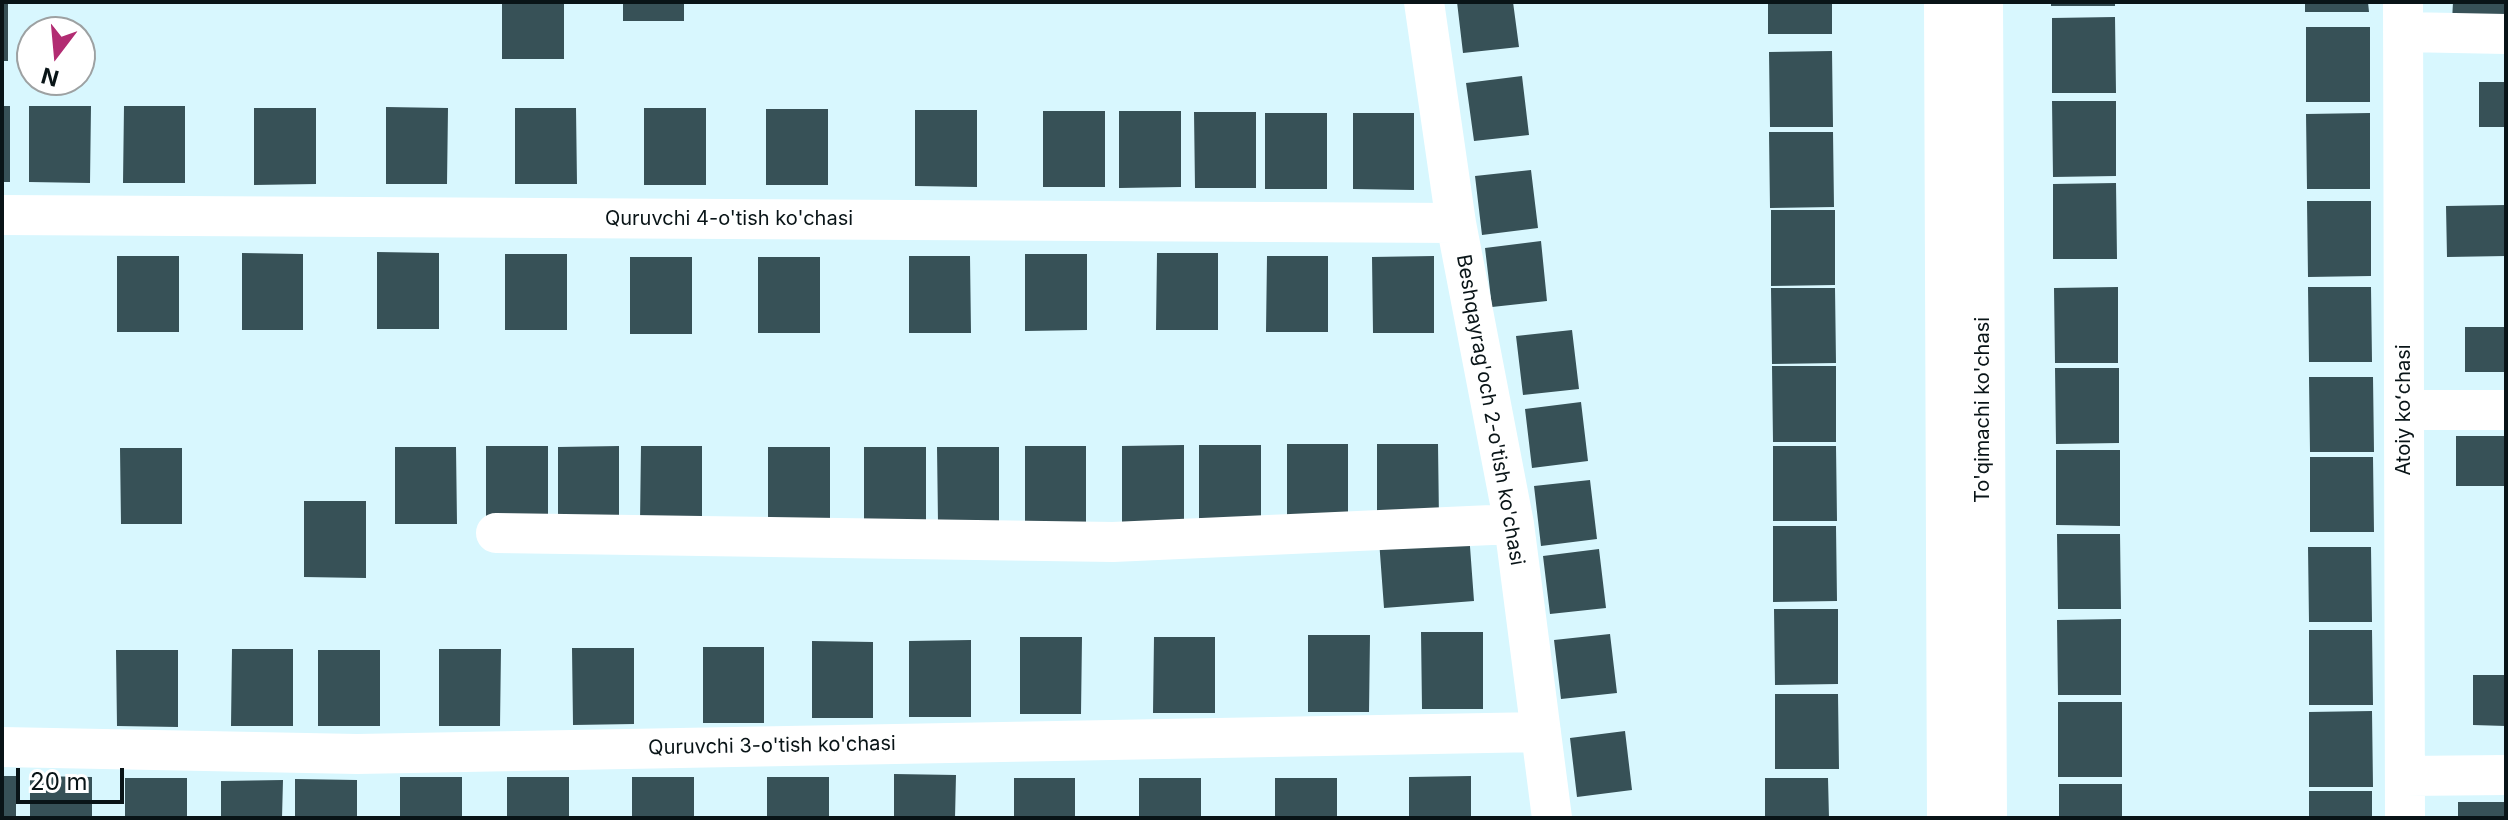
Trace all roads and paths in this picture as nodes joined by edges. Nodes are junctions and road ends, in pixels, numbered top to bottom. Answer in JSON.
{"nodes":[{"id":1,"x":1424,"y":2,"type":"edge"},
{"id":2,"x":1946,"y":2,"type":"edge"},
{"id":3,"x":1981,"y":2,"type":"edge"},
{"id":4,"x":2403,"y":17,"type":"edge"},
{"id":5,"x":2506,"y":34,"type":"edge"},
{"id":6,"x":2,"y":215,"type":"edge"},
{"id":7,"x":1456,"y":223,"type":"junction"},
{"id":8,"x":2404,"y":410,"type":"junction"},
{"id":9,"x":2506,"y":410,"type":"edge"},
{"id":10,"x":1514,"y":524,"type":"junction"},
{"id":11,"x":496,"y":533,"type":"dead end"},
{"id":12,"x":1541,"y":732,"type":"junction"},
{"id":13,"x":2,"y":747,"type":"edge"},
{"id":14,"x":2506,"y":775,"type":"edge"},
{"id":15,"x":2405,"y":776,"type":"junction"},
{"id":16,"x":1552,"y":818,"type":"edge"},
{"id":17,"x":1949,"y":818,"type":"edge"},
{"id":18,"x":1985,"y":818,"type":"edge"},
{"id":19,"x":2405,"y":818,"type":"edge"}],
"edges":[{"from":1,"to":7,"type":"street","name":"Beshqayrag'och 2-o'tish ko'chasi"},
{"from":2,"to":17,"type":"main road","name":"To'qimachi ko'chasi"},
{"from":3,"to":18,"type":"main road","name":"To'qimachi ko'chasi"},
{"from":4,"to":5,"type":"street"},
{"from":4,"to":8,"type":"street","name":"Atoiy koʻchasi"},
{"from":6,"to":7,"type":"street","name":"Quruvchi 4-o'tish ko'chasi"},
{"from":7,"to":10,"type":"street","name":"Beshqayrag'och 2-o'tish ko'chasi"},
{"from":8,"to":9,"type":"street"},
{"from":8,"to":15,"type":"street","name":"Atoiy koʻchasi"},
{"from":10,"to":11,"type":"street"},
{"from":10,"to":12,"type":"street","name":"Beshqayrag'och 2-o'tish ko'chasi"},
{"from":12,"to":13,"type":"street","name":"Quruvchi 3-o'tish ko'chasi"},
{"from":12,"to":16,"type":"street","name":"Beshqayrag'och 2-o'tish ko'chasi"},
{"from":14,"to":15,"type":"street"},
{"from":15,"to":19,"type":"street","name":"Atoiy koʻchasi"}]}
